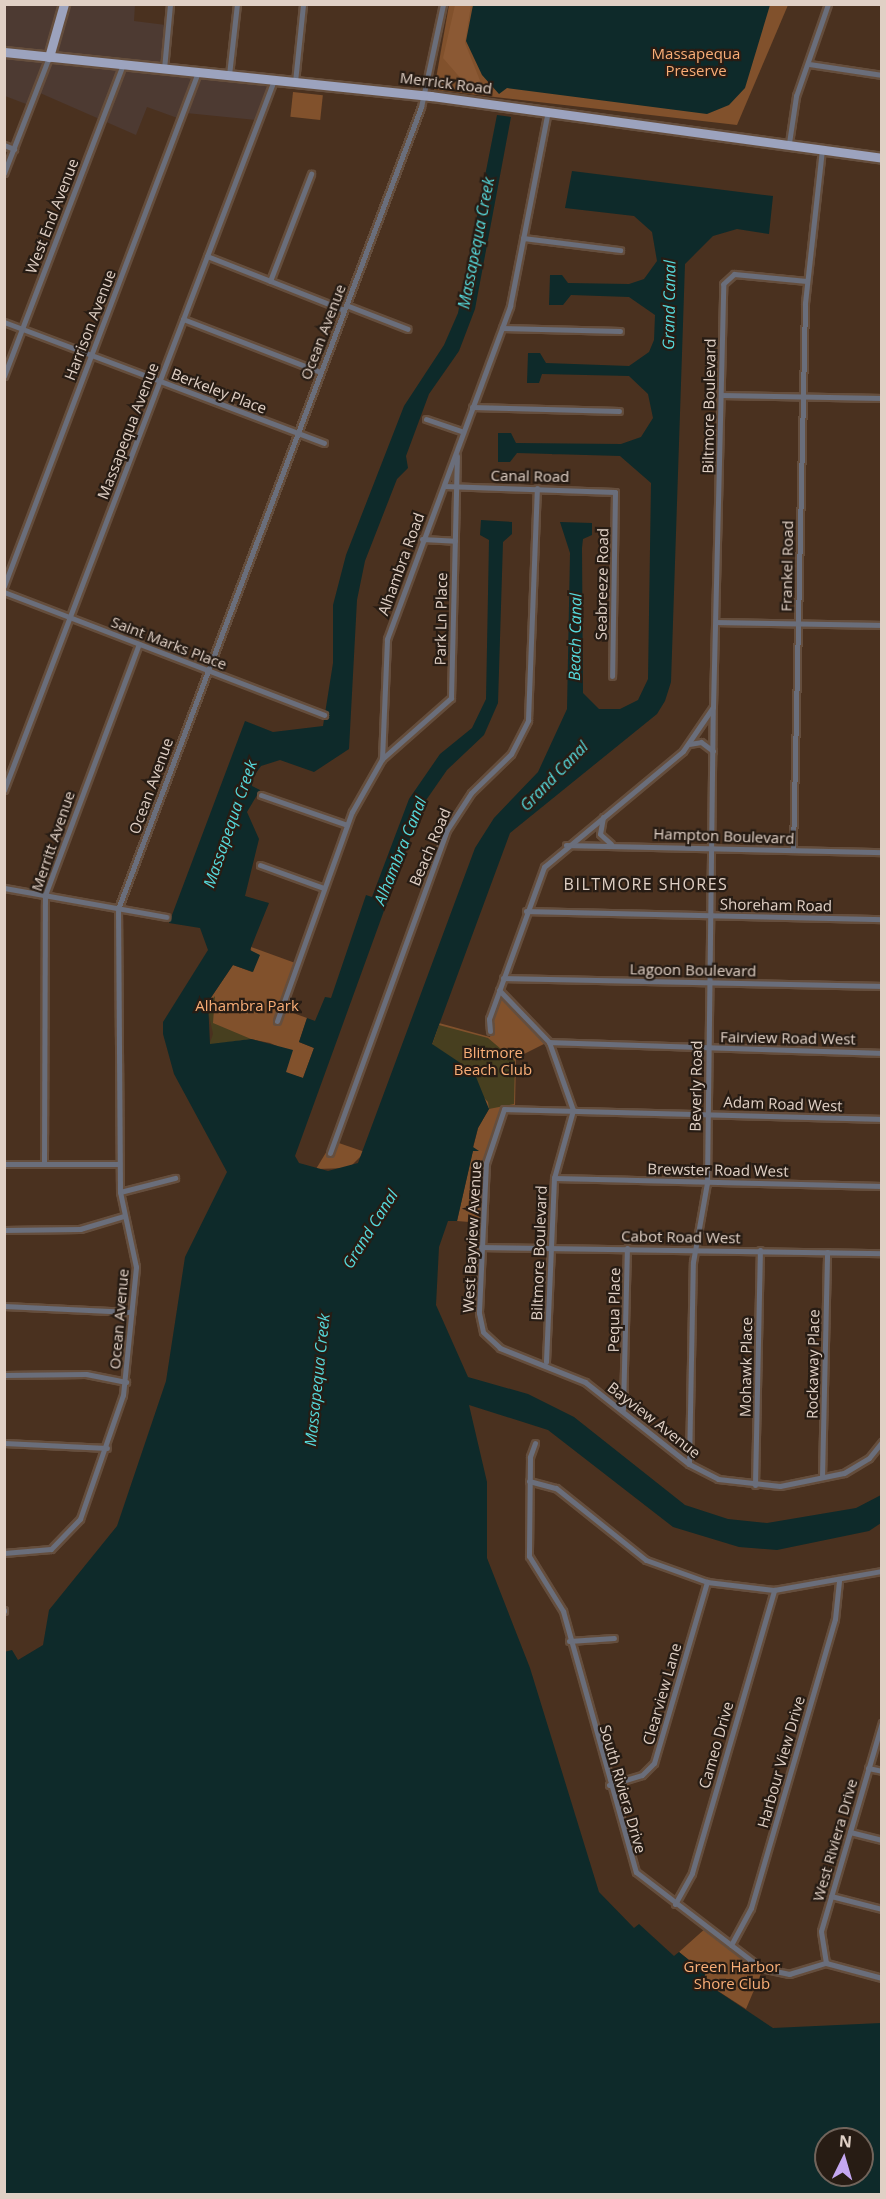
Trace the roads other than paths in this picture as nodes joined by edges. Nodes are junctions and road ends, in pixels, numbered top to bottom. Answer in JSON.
{"nodes":[{"id":1,"x":64,"y":4,"type":"edge"},
{"id":2,"x":170,"y":4,"type":"edge"},
{"id":3,"x":237,"y":4,"type":"edge"},
{"id":4,"x":303,"y":4,"type":"edge"},
{"id":5,"x":443,"y":4,"type":"edge"},
{"id":6,"x":828,"y":4,"type":"edge"},
{"id":7,"x":4,"y":52,"type":"edge"},
{"id":8,"x":49,"y":57,"type":"junction"},
{"id":9,"x":123,"y":64,"type":"junction"},
{"id":10,"x":809,"y":64,"type":"junction"},
{"id":11,"x":164,"y":69,"type":"junction"},
{"id":12,"x":198,"y":72,"type":"junction"},
{"id":13,"x":229,"y":75,"type":"junction"},
{"id":14,"x":882,"y":75,"type":"edge"},
{"id":15,"x":274,"y":80,"type":"junction"},
{"id":16,"x":295,"y":82,"type":"junction"},
{"id":17,"x":424,"y":95,"type":"junction"},
{"id":18,"x":548,"y":111,"type":"junction"},
{"id":19,"x":789,"y":143,"type":"junction"},
{"id":20,"x":4,"y":146,"type":"edge"},
{"id":21,"x":823,"y":148,"type":"junction"},
{"id":22,"x":14,"y":149,"type":"junction"},
{"id":23,"x":882,"y":158,"type":"edge"},
{"id":24,"x":4,"y":174,"type":"edge"},
{"id":25,"x":311,"y":174,"type":"dead end"},
{"id":26,"x":523,"y":238,"type":"junction"},
{"id":27,"x":620,"y":250,"type":"dead end"},
{"id":28,"x":207,"y":256,"type":"junction"},
{"id":29,"x":270,"y":281,"type":"junction"},
{"id":30,"x":807,"y":281,"type":"junction"},
{"id":31,"x":345,"y":308,"type":"junction"},
{"id":32,"x":183,"y":319,"type":"junction"},
{"id":33,"x":4,"y":322,"type":"edge"},
{"id":34,"x":502,"y":328,"type":"junction"},
{"id":35,"x":22,"y":329,"type":"junction"},
{"id":36,"x":408,"y":329,"type":"dead end"},
{"id":37,"x":620,"y":331,"type":"dead end"},
{"id":38,"x":92,"y":355,"type":"junction"},
{"id":39,"x":320,"y":372,"type":"junction"},
{"id":40,"x":4,"y":376,"type":"edge"},
{"id":41,"x":159,"y":381,"type":"junction"},
{"id":42,"x":721,"y":395,"type":"junction"},
{"id":43,"x":803,"y":396,"type":"junction"},
{"id":44,"x":882,"y":398,"type":"edge"},
{"id":45,"x":472,"y":407,"type":"junction"},
{"id":46,"x":619,"y":411,"type":"dead end"},
{"id":47,"x":426,"y":419,"type":"dead end"},
{"id":48,"x":463,"y":432,"type":"junction"},
{"id":49,"x":297,"y":433,"type":"junction"},
{"id":50,"x":324,"y":443,"type":"dead end"},
{"id":51,"x":457,"y":449,"type":"junction"},
{"id":52,"x":444,"y":486,"type":"junction"},
{"id":53,"x":456,"y":486,"type":"junction"},
{"id":54,"x":537,"y":488,"type":"junction"},
{"id":55,"x":615,"y":492,"type":"joint"},
{"id":56,"x":422,"y":540,"type":"junction"},
{"id":57,"x":455,"y":541,"type":"junction"},
{"id":58,"x":4,"y":586,"type":"edge"},
{"id":59,"x":4,"y":592,"type":"edge"},
{"id":60,"x":70,"y":617,"type":"junction"},
{"id":61,"x":716,"y":622,"type":"junction"},
{"id":62,"x":798,"y":623,"type":"junction"},
{"id":63,"x":882,"y":625,"type":"edge"},
{"id":64,"x":139,"y":644,"type":"junction"},
{"id":65,"x":207,"y":670,"type":"junction"},
{"id":66,"x":612,"y":676,"type":"dead end"},
{"id":67,"x":713,"y":706,"type":"junction"},
{"id":68,"x":324,"y":715,"type":"dead end"},
{"id":69,"x":689,"y":744,"type":"junction"},
{"id":70,"x":713,"y":751,"type":"junction"},
{"id":71,"x":382,"y":759,"type":"junction"},
{"id":72,"x":4,"y":790,"type":"edge"},
{"id":73,"x":261,"y":795,"type":"dead end"},
{"id":74,"x":603,"y":816,"type":"junction"},
{"id":75,"x":347,"y":825,"type":"junction"},
{"id":76,"x":566,"y":845,"type":"junction"},
{"id":77,"x":612,"y":845,"type":"junction"},
{"id":78,"x":711,"y":848,"type":"junction"},
{"id":79,"x":793,"y":850,"type":"junction"},
{"id":80,"x":882,"y":852,"type":"edge"},
{"id":81,"x":260,"y":865,"type":"dead end"},
{"id":82,"x":4,"y":888,"type":"edge"},
{"id":83,"x":324,"y":888,"type":"junction"},
{"id":84,"x":45,"y":895,"type":"junction"},
{"id":85,"x":118,"y":909,"type":"junction"},
{"id":86,"x":526,"y":911,"type":"junction"},
{"id":87,"x":711,"y":915,"type":"junction"},
{"id":88,"x":166,"y":917,"type":"dead end"},
{"id":89,"x":882,"y":919,"type":"edge"},
{"id":90,"x":503,"y":978,"type":"junction"},
{"id":91,"x":710,"y":982,"type":"junction"},
{"id":92,"x":882,"y":986,"type":"edge"},
{"id":93,"x":499,"y":990,"type":"junction"},
{"id":94,"x":277,"y":1021,"type":"dead end"},
{"id":95,"x":490,"y":1031,"type":"dead end"},
{"id":96,"x":549,"y":1042,"type":"junction"},
{"id":97,"x":709,"y":1049,"type":"junction"},
{"id":98,"x":882,"y":1053,"type":"edge"},
{"id":99,"x":504,"y":1109,"type":"joint"},
{"id":100,"x":573,"y":1110,"type":"junction"},
{"id":101,"x":708,"y":1114,"type":"junction"},
{"id":102,"x":882,"y":1119,"type":"edge"},
{"id":103,"x":330,"y":1153,"type":"dead end"},
{"id":104,"x":4,"y":1164,"type":"edge"},
{"id":105,"x":44,"y":1164,"type":"junction"},
{"id":106,"x":118,"y":1164,"type":"junction"},
{"id":107,"x":174,"y":1178,"type":"dead end"},
{"id":108,"x":554,"y":1178,"type":"junction"},
{"id":109,"x":707,"y":1183,"type":"junction"},
{"id":110,"x":882,"y":1186,"type":"edge"},
{"id":111,"x":120,"y":1192,"type":"junction"},
{"id":112,"x":124,"y":1216,"type":"junction"},
{"id":113,"x":4,"y":1230,"type":"edge"},
{"id":114,"x":481,"y":1247,"type":"junction"},
{"id":115,"x":550,"y":1247,"type":"junction"},
{"id":116,"x":627,"y":1248,"type":"junction"},
{"id":117,"x":695,"y":1248,"type":"junction"},
{"id":118,"x":760,"y":1250,"type":"junction"},
{"id":119,"x":827,"y":1252,"type":"junction"},
{"id":120,"x":882,"y":1253,"type":"edge"},
{"id":121,"x":4,"y":1306,"type":"edge"},
{"id":122,"x":131,"y":1312,"type":"junction"},
{"id":123,"x":546,"y":1362,"type":"junction"},
{"id":124,"x":4,"y":1375,"type":"edge"},
{"id":125,"x":126,"y":1382,"type":"junction"},
{"id":126,"x":623,"y":1409,"type":"junction"},
{"id":127,"x":882,"y":1442,"type":"edge"},
{"id":128,"x":4,"y":1443,"type":"edge"},
{"id":129,"x":536,"y":1443,"type":"dead end"},
{"id":130,"x":107,"y":1448,"type":"junction"},
{"id":131,"x":689,"y":1464,"type":"junction"},
{"id":132,"x":822,"y":1477,"type":"junction"},
{"id":133,"x":529,"y":1482,"type":"junction"},
{"id":134,"x":755,"y":1485,"type":"junction"},
{"id":135,"x":4,"y":1553,"type":"edge"},
{"id":136,"x":882,"y":1571,"type":"edge"},
{"id":137,"x":839,"y":1580,"type":"junction"},
{"id":138,"x":707,"y":1582,"type":"junction"},
{"id":139,"x":774,"y":1590,"type":"junction"},
{"id":140,"x":614,"y":1638,"type":"dead end"},
{"id":141,"x":569,"y":1641,"type":"junction"},
{"id":142,"x":882,"y":1723,"type":"edge"},
{"id":143,"x":868,"y":1768,"type":"junction"},
{"id":144,"x":882,"y":1771,"type":"edge"},
{"id":145,"x":609,"y":1785,"type":"junction"},
{"id":146,"x":850,"y":1832,"type":"junction"},
{"id":147,"x":882,"y":1839,"type":"edge"},
{"id":148,"x":831,"y":1896,"type":"junction"},
{"id":149,"x":675,"y":1904,"type":"junction"},
{"id":150,"x":882,"y":1909,"type":"edge"},
{"id":151,"x":731,"y":1945,"type":"junction"},
{"id":152,"x":826,"y":1963,"type":"junction"},
{"id":153,"x":882,"y":1978,"type":"edge"}],
"edges":[{"from":1,"to":8,"type":"main road"},
{"from":2,"to":11,"type":"street"},
{"from":3,"to":13,"type":"street"},
{"from":4,"to":16,"type":"street"},
{"from":5,"to":17,"type":"street","name":"Ocean Avenue"},
{"from":6,"to":10,"type":"street"},
{"from":7,"to":8,"type":"main road","name":"Merrick Road"},
{"from":8,"to":9,"type":"main road","name":"Merrick Road"},
{"from":8,"to":22,"type":"street"},
{"from":9,"to":11,"type":"main road","name":"Merrick Road"},
{"from":9,"to":35,"type":"street","name":"West End Avenue"},
{"from":10,"to":14,"type":"street"},
{"from":10,"to":19,"type":"street"},
{"from":11,"to":12,"type":"main road","name":"Merrick Road"},
{"from":12,"to":13,"type":"main road","name":"Merrick Road"},
{"from":12,"to":38,"type":"street","name":"Harrison Avenue"},
{"from":13,"to":15,"type":"main road","name":"Merrick Road"},
{"from":15,"to":16,"type":"main road","name":"Merrick Road"},
{"from":15,"to":28,"type":"street","name":"Massapequa Avenue"},
{"from":16,"to":17,"type":"main road","name":"Merrick Road"},
{"from":17,"to":18,"type":"main road","name":"Merrick Road"},
{"from":17,"to":31,"type":"street","name":"Ocean Avenue"},
{"from":18,"to":19,"type":"main road","name":"Merrick Road"},
{"from":18,"to":26,"type":"street","name":"Alhambra Road"},
{"from":19,"to":21,"type":"main road","name":"Merrick Road"},
{"from":20,"to":22,"type":"street"},
{"from":21,"to":23,"type":"main road","name":"Merrick Road"},
{"from":21,"to":30,"type":"street"},
{"from":22,"to":24,"type":"street"},
{"from":25,"to":29,"type":"street"},
{"from":26,"to":27,"type":"street"},
{"from":26,"to":34,"type":"street","name":"Alhambra Road"},
{"from":28,"to":29,"type":"street"},
{"from":28,"to":32,"type":"street","name":"Massapequa Avenue"},
{"from":29,"to":31,"type":"street"},
{"from":30,"to":42,"type":"street","name":"Biltmore Boulevard"},
{"from":30,"to":43,"type":"street","name":"Frankel Road"},
{"from":31,"to":36,"type":"street"},
{"from":31,"to":39,"type":"street","name":"Ocean Avenue"},
{"from":32,"to":39,"type":"street"},
{"from":32,"to":41,"type":"street","name":"Massapequa Avenue"},
{"from":33,"to":35,"type":"street","name":"Berkeley Place"},
{"from":34,"to":37,"type":"street"},
{"from":34,"to":45,"type":"street","name":"Alhambra Road"},
{"from":35,"to":38,"type":"street","name":"Berkeley Place"},
{"from":35,"to":40,"type":"street","name":"West End Avenue"},
{"from":38,"to":41,"type":"street","name":"Berkeley Place"},
{"from":38,"to":58,"type":"street","name":"Harrison Avenue"},
{"from":39,"to":49,"type":"street","name":"Ocean Avenue"},
{"from":41,"to":49,"type":"street","name":"Berkeley Place"},
{"from":41,"to":60,"type":"street","name":"Massapequa Avenue"},
{"from":42,"to":43,"type":"street"},
{"from":42,"to":61,"type":"street","name":"Biltmore Boulevard"},
{"from":43,"to":44,"type":"street"},
{"from":43,"to":62,"type":"street","name":"Frankel Road"},
{"from":45,"to":46,"type":"street"},
{"from":45,"to":48,"type":"street","name":"Alhambra Road"},
{"from":47,"to":48,"type":"street"},
{"from":48,"to":51,"type":"street","name":"Alhambra Road"},
{"from":49,"to":50,"type":"street","name":"Berkeley Place"},
{"from":49,"to":65,"type":"street","name":"Ocean Avenue"},
{"from":51,"to":52,"type":"street","name":"Alhambra Road"},
{"from":51,"to":53,"type":"street","name":"Park Ln Place"},
{"from":52,"to":53,"type":"street","name":"Canal Road"},
{"from":52,"to":56,"type":"street","name":"Alhambra Road"},
{"from":53,"to":54,"type":"street","name":"Canal Road"},
{"from":53,"to":57,"type":"street","name":"Park Ln Place"},
{"from":54,"to":55,"type":"street","name":"Canal Road"},
{"from":54,"to":103,"type":"street","name":"Beach Road"},
{"from":55,"to":66,"type":"street","name":"Seabreeze Road"},
{"from":56,"to":57,"type":"street"},
{"from":56,"to":71,"type":"street","name":"Alhambra Road"},
{"from":57,"to":71,"type":"street","name":"Park Ln Place"},
{"from":59,"to":60,"type":"street","name":"Saint Marks Place"},
{"from":60,"to":64,"type":"street","name":"Saint Marks Place"},
{"from":60,"to":72,"type":"street","name":"Massapequa Avenue"},
{"from":61,"to":62,"type":"street"},
{"from":61,"to":67,"type":"street","name":"Biltmore Boulevard"},
{"from":62,"to":63,"type":"street"},
{"from":62,"to":79,"type":"street","name":"Frankel Road"},
{"from":64,"to":65,"type":"street","name":"Saint Marks Place"},
{"from":64,"to":84,"type":"street","name":"Merritt Avenue"},
{"from":65,"to":68,"type":"street","name":"Saint Marks Place"},
{"from":65,"to":85,"type":"street","name":"Ocean Avenue"},
{"from":67,"to":69,"type":"street"},
{"from":67,"to":70,"type":"street","name":"Beverly Road"},
{"from":69,"to":70,"type":"street"},
{"from":69,"to":74,"type":"street"},
{"from":70,"to":78,"type":"street","name":"Beverly Road"},
{"from":71,"to":75,"type":"street","name":"Alhambra Road"},
{"from":73,"to":75,"type":"street"},
{"from":74,"to":76,"type":"street"},
{"from":74,"to":77,"type":"street"},
{"from":75,"to":83,"type":"street","name":"Alhambra Road"},
{"from":76,"to":77,"type":"street","name":"Hampton Boulevard"},
{"from":76,"to":86,"type":"street"},
{"from":77,"to":78,"type":"street","name":"Hampton Boulevard"},
{"from":78,"to":79,"type":"street","name":"Hampton Boulevard"},
{"from":78,"to":87,"type":"street","name":"Beverly Road"},
{"from":79,"to":80,"type":"street","name":"Hampton Boulevard"},
{"from":81,"to":83,"type":"street"},
{"from":82,"to":84,"type":"street"},
{"from":83,"to":94,"type":"street","name":"Alhambra Road"},
{"from":84,"to":85,"type":"street"},
{"from":84,"to":105,"type":"street","name":"Merritt Avenue"},
{"from":85,"to":88,"type":"street"},
{"from":85,"to":106,"type":"street","name":"Ocean Avenue"},
{"from":86,"to":87,"type":"street","name":"Shoreham Road"},
{"from":86,"to":90,"type":"street"},
{"from":87,"to":89,"type":"street","name":"Shoreham Road"},
{"from":87,"to":91,"type":"street","name":"Beverly Road"},
{"from":90,"to":91,"type":"street","name":"Lagoon Boulevard"},
{"from":90,"to":93,"type":"street"},
{"from":91,"to":92,"type":"street","name":"Lagoon Boulevard"},
{"from":91,"to":97,"type":"street","name":"Beverly Road"},
{"from":93,"to":95,"type":"street"},
{"from":93,"to":96,"type":"street"},
{"from":96,"to":97,"type":"street","name":"Fairview Road West"},
{"from":96,"to":100,"type":"street"},
{"from":97,"to":98,"type":"street","name":"Fairview Road West"},
{"from":97,"to":101,"type":"street","name":"Beverly Road"},
{"from":99,"to":100,"type":"street","name":"Adam Road West"},
{"from":99,"to":114,"type":"street","name":"West Bayview Avenue"},
{"from":100,"to":101,"type":"street","name":"Adam Road West"},
{"from":100,"to":108,"type":"street","name":"Biltmore Boulevard"},
{"from":101,"to":102,"type":"street","name":"Adam Road West"},
{"from":101,"to":109,"type":"street","name":"Beverly Road"},
{"from":104,"to":105,"type":"street"},
{"from":105,"to":106,"type":"street"},
{"from":106,"to":111,"type":"street","name":"Ocean Avenue"},
{"from":107,"to":111,"type":"street"},
{"from":108,"to":109,"type":"street","name":"Brewster Road West"},
{"from":108,"to":115,"type":"street","name":"Biltmore Boulevard"},
{"from":109,"to":110,"type":"street","name":"Brewster Road West"},
{"from":109,"to":117,"type":"street","name":"Beverly Road"},
{"from":111,"to":112,"type":"street","name":"Ocean Avenue"},
{"from":112,"to":113,"type":"street"},
{"from":112,"to":122,"type":"street","name":"Ocean Avenue"},
{"from":114,"to":115,"type":"street","name":"Cabot Road West"},
{"from":114,"to":123,"type":"street","name":"West Bayview Avenue"},
{"from":115,"to":116,"type":"street","name":"Cabot Road West"},
{"from":115,"to":123,"type":"street","name":"Biltmore Boulevard"},
{"from":116,"to":117,"type":"street","name":"Cabot Road West"},
{"from":116,"to":126,"type":"street","name":"Pequa Place"},
{"from":117,"to":118,"type":"street","name":"Cabot Road West"},
{"from":117,"to":131,"type":"street","name":"Beverly Road"},
{"from":118,"to":119,"type":"street","name":"Cabot Road West"},
{"from":118,"to":134,"type":"street","name":"Mohawk Place"},
{"from":119,"to":120,"type":"street","name":"Cabot Road West"},
{"from":119,"to":132,"type":"street","name":"Rockaway Place"},
{"from":121,"to":122,"type":"street"},
{"from":122,"to":125,"type":"street","name":"Ocean Avenue"},
{"from":123,"to":126,"type":"street","name":"Bayview Avenue"},
{"from":124,"to":125,"type":"street"},
{"from":125,"to":130,"type":"street","name":"Ocean Avenue"},
{"from":126,"to":131,"type":"street","name":"Bayview Avenue"},
{"from":127,"to":132,"type":"street","name":"Bayview Avenue"},
{"from":128,"to":130,"type":"street"},
{"from":129,"to":133,"type":"street","name":"South Riviera Drive"},
{"from":130,"to":135,"type":"street","name":"Ocean Avenue"},
{"from":131,"to":134,"type":"street","name":"Bayview Avenue"},
{"from":132,"to":134,"type":"street","name":"Bayview Avenue"},
{"from":133,"to":138,"type":"street"},
{"from":133,"to":141,"type":"street","name":"South Riviera Drive"},
{"from":136,"to":137,"type":"street"},
{"from":137,"to":139,"type":"street"},
{"from":137,"to":151,"type":"street","name":"Harbour View Drive"},
{"from":138,"to":139,"type":"street"},
{"from":138,"to":145,"type":"street","name":"Clearview Lane"},
{"from":139,"to":149,"type":"street","name":"Cameo Drive"},
{"from":140,"to":141,"type":"street"},
{"from":141,"to":145,"type":"street","name":"South Riviera Drive"},
{"from":142,"to":143,"type":"street","name":"West Riviera Drive"},
{"from":143,"to":144,"type":"street"},
{"from":143,"to":146,"type":"street","name":"West Riviera Drive"},
{"from":145,"to":149,"type":"street","name":"South Riviera Drive"},
{"from":146,"to":147,"type":"street"},
{"from":146,"to":148,"type":"street","name":"West Riviera Drive"},
{"from":148,"to":150,"type":"street"},
{"from":148,"to":152,"type":"street","name":"West Riviera Drive"},
{"from":149,"to":151,"type":"street","name":"South Riviera Drive"},
{"from":151,"to":152,"type":"street","name":"South Riviera Drive"},
{"from":152,"to":153,"type":"street"}]}
